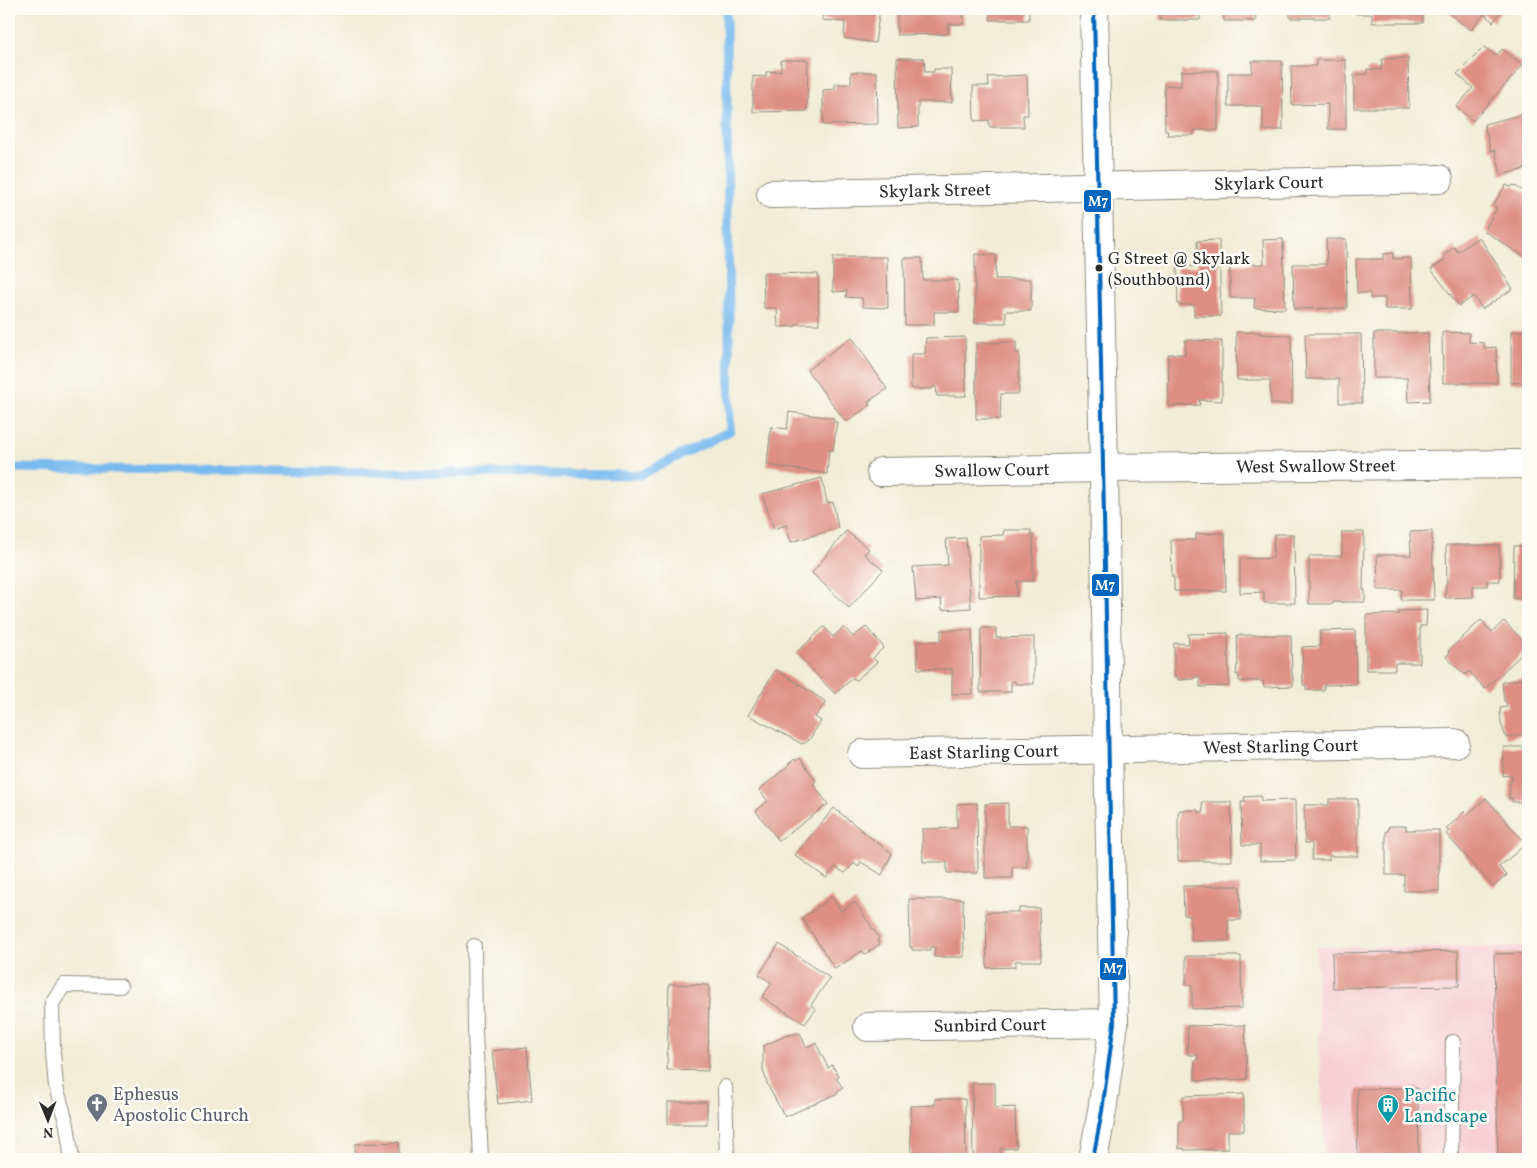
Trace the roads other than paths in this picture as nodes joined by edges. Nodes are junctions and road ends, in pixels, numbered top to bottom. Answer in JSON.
{"nodes":[{"id":1,"x":1094,"y":9,"type":"edge"},
{"id":2,"x":1439,"y":178,"type":"dead end"},
{"id":3,"x":1098,"y":187,"type":"junction"},
{"id":4,"x":771,"y":194,"type":"dead end"},
{"id":5,"x":1528,"y":464,"type":"edge"},
{"id":6,"x":1104,"y":468,"type":"junction"},
{"id":7,"x":881,"y":472,"type":"dead end"},
{"id":8,"x":1455,"y":743,"type":"dead end"},
{"id":9,"x":1108,"y":749,"type":"junction"},
{"id":10,"x":862,"y":754,"type":"dead end"},
{"id":11,"x":474,"y":946,"type":"dead end"},
{"id":12,"x":120,"y":986,"type":"dead end"},
{"id":13,"x":1114,"y":1023,"type":"junction"},
{"id":14,"x":868,"y":1027,"type":"dead end"},
{"id":15,"x":1453,"y":1042,"type":"dead end"},
{"id":16,"x":725,"y":1087,"type":"dead end"},
{"id":17,"x":72,"y":1159,"type":"edge"},
{"id":18,"x":481,"y":1159,"type":"edge"},
{"id":19,"x":727,"y":1159,"type":"edge"},
{"id":20,"x":1093,"y":1159,"type":"edge"},
{"id":21,"x":1451,"y":1159,"type":"edge"}],
"edges":[{"from":1,"to":3,"type":"street"},
{"from":2,"to":3,"type":"street","name":"Skylark Court"},
{"from":3,"to":4,"type":"street","name":"Skylark Street"},
{"from":3,"to":6,"type":"street"},
{"from":5,"to":6,"type":"street","name":"West Swallow Street"},
{"from":6,"to":7,"type":"street","name":"Swallow Court"},
{"from":6,"to":9,"type":"street"},
{"from":8,"to":9,"type":"street","name":"West Starling Court"},
{"from":9,"to":10,"type":"street","name":"East Starling Court"},
{"from":9,"to":13,"type":"street"},
{"from":11,"to":18,"type":"lane"},
{"from":12,"to":17,"type":"lane"},
{"from":13,"to":14,"type":"street","name":"Sunbird Court"},
{"from":13,"to":20,"type":"street"},
{"from":15,"to":21,"type":"lane"},
{"from":16,"to":19,"type":"lane"}]}
